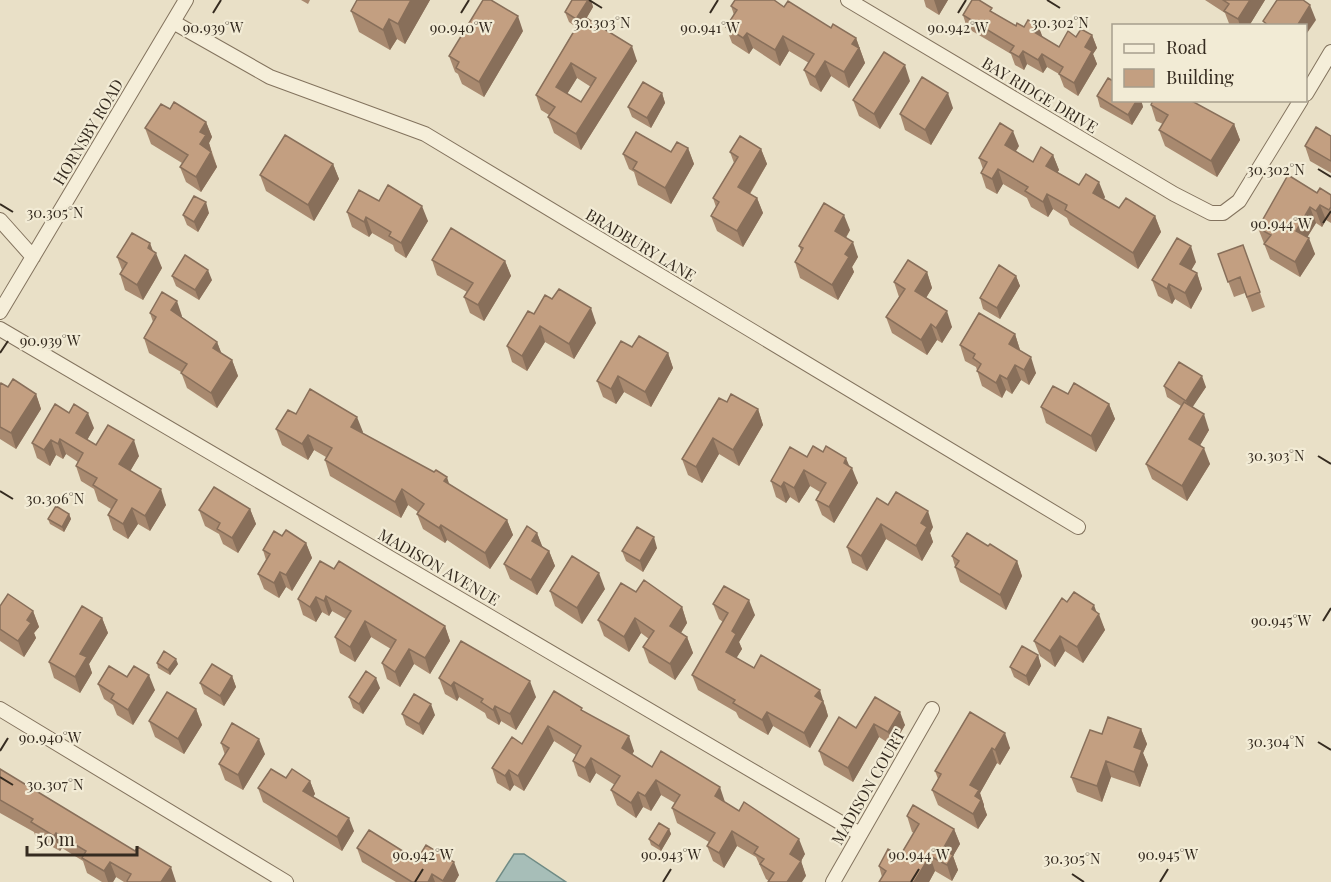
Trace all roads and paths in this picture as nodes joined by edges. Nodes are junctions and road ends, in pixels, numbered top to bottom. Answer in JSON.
{"nodes":[{"id":1,"x":186,"y":0,"type":"edge"},
{"id":2,"x":848,"y":0,"type":"edge"},
{"id":3,"x":173,"y":22,"type":"junction"},
{"id":4,"x":1331,"y":52,"type":"edge"},
{"id":5,"x":1307,"y":91,"type":"edge"},
{"id":6,"x":1300,"y":102,"type":"edge"},
{"id":7,"x":0,"y":220,"type":"edge"},
{"id":8,"x":33,"y":257,"type":"junction"},
{"id":9,"x":0,"y":312,"type":"edge"},
{"id":10,"x":0,"y":329,"type":"edge"},
{"id":11,"x":1078,"y":526,"type":"dead end"},
{"id":12,"x":0,"y":709,"type":"edge"},
{"id":13,"x":933,"y":709,"type":"dead end"},
{"id":14,"x":860,"y":834,"type":"junction"},
{"id":15,"x":286,"y":882,"type":"edge"},
{"id":16,"x":833,"y":882,"type":"edge"}],
"edges":[{"from":1,"to":3,"type":"street","name":"HORNSBY ROAD"},
{"from":2,"to":6,"type":"street","name":"BAY RIDGE DRIVE"},
{"from":3,"to":8,"type":"street","name":"HORNSBY ROAD"},
{"from":3,"to":11,"type":"street","name":"BRADBURY LANE"},
{"from":4,"to":5,"type":"street"},
{"from":7,"to":8,"type":"street"},
{"from":8,"to":9,"type":"street","name":"HORNSBY ROAD"},
{"from":10,"to":14,"type":"street","name":"MADISON AVENUE"},
{"from":12,"to":15,"type":"street"},
{"from":13,"to":14,"type":"street","name":"MADISON COURT"},
{"from":14,"to":16,"type":"street","name":"MADISON COURT"}]}
